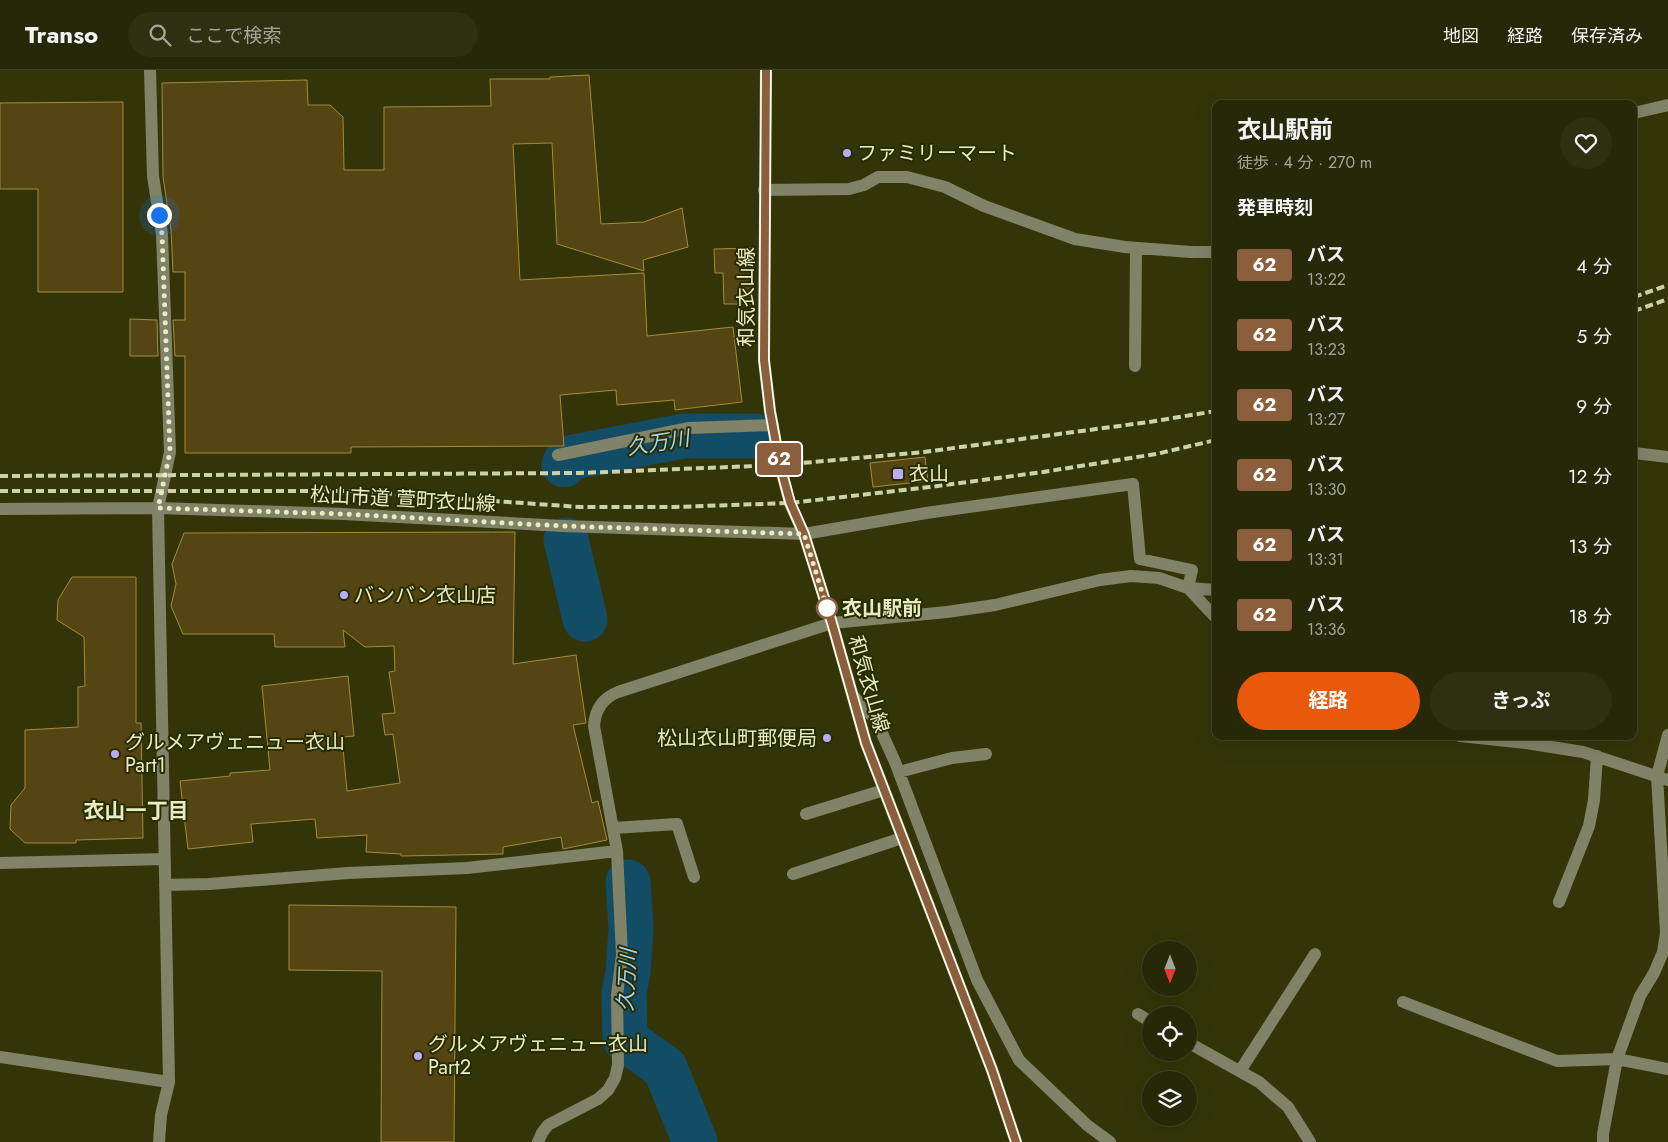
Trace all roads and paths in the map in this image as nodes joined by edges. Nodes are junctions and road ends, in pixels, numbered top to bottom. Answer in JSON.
{"nodes":[{"id":1,"x":150,"y":70,"type":"edge"},
{"id":2,"x":766,"y":70,"type":"edge"},
{"id":3,"x":1668,"y":105,"type":"edge"},
{"id":4,"x":1637,"y":112,"type":"edge"},
{"id":5,"x":764,"y":190,"type":"junction"},
{"id":6,"x":1136,"y":248,"type":"junction"},
{"id":7,"x":1212,"y":252,"type":"edge"},
{"id":8,"x":1135,"y":366,"type":"dead end"},
{"id":9,"x":773,"y":425,"type":"junction"},
{"id":10,"x":1637,"y":453,"type":"edge"},
{"id":11,"x":558,"y":455,"type":"dead end"},
{"id":12,"x":1668,"y":457,"type":"edge"},
{"id":13,"x":158,"y":508,"type":"junction"},
{"id":14,"x":0,"y":509,"type":"edge"},
{"id":15,"x":804,"y":534,"type":"junction"},
{"id":16,"x":1188,"y":588,"type":"junction"},
{"id":17,"x":1212,"y":590,"type":"edge"},
{"id":18,"x":1212,"y":614,"type":"edge"},
{"id":19,"x":832,"y":623,"type":"junction"},
{"id":20,"x":852,"y":696,"type":"junction"},
{"id":21,"x":1668,"y":734,"type":"edge"},
{"id":22,"x":1498,"y":740,"type":"edge"},
{"id":23,"x":986,"y":754,"type":"dead end"},
{"id":24,"x":1597,"y":756,"type":"junction"},
{"id":25,"x":899,"y":772,"type":"junction"},
{"id":26,"x":1663,"y":778,"type":"edge"},
{"id":27,"x":884,"y":790,"type":"junction"},
{"id":28,"x":806,"y":814,"type":"dead end"},
{"id":29,"x":614,"y":828,"type":"junction"},
{"id":30,"x":902,"y":838,"type":"junction"},
{"id":31,"x":617,"y":851,"type":"junction"},
{"id":32,"x":164,"y":859,"type":"junction"},
{"id":33,"x":0,"y":863,"type":"edge"},
{"id":34,"x":793,"y":874,"type":"dead end"},
{"id":35,"x":694,"y":877,"type":"dead end"},
{"id":36,"x":165,"y":885,"type":"junction"},
{"id":37,"x":1558,"y":902,"type":"dead end"},
{"id":38,"x":1315,"y":954,"type":"dead end"},
{"id":39,"x":1403,"y":1002,"type":"dead end"},
{"id":40,"x":1138,"y":1014,"type":"dead end"},
{"id":41,"x":1142,"y":1016,"type":"edge"},
{"id":42,"x":1197,"y":1047,"type":"edge"},
{"id":43,"x":0,"y":1057,"type":"edge"},
{"id":44,"x":1617,"y":1059,"type":"junction"},
{"id":45,"x":1668,"y":1069,"type":"edge"},
{"id":46,"x":1240,"y":1071,"type":"junction"},
{"id":47,"x":169,"y":1082,"type":"junction"},
{"id":48,"x":159,"y":1142,"type":"edge"},
{"id":49,"x":538,"y":1142,"type":"edge"},
{"id":50,"x":1016,"y":1142,"type":"edge"},
{"id":51,"x":1110,"y":1142,"type":"edge"},
{"id":52,"x":1310,"y":1142,"type":"edge"},
{"id":53,"x":1603,"y":1142,"type":"edge"}],
"edges":[{"from":1,"to":13,"type":"street"},
{"from":2,"to":5,"type":"main road","name":"和気衣山線"},
{"from":3,"to":4,"type":"street"},
{"from":5,"to":6,"type":"street"},
{"from":5,"to":9,"type":"main road","name":"和気衣山線"},
{"from":6,"to":7,"type":"street"},
{"from":6,"to":8,"type":"street"},
{"from":9,"to":11,"type":"street"},
{"from":9,"to":15,"type":"main road","name":"和気衣山線"},
{"from":10,"to":12,"type":"street"},
{"from":13,"to":14,"type":"street","name":"松山市道 萱町衣山線"},
{"from":13,"to":15,"type":"street","name":"松山市道 萱町衣山線"},
{"from":13,"to":32,"type":"street"},
{"from":15,"to":16,"type":"street","name":"松山市道 萱町衣山線"},
{"from":15,"to":19,"type":"main road","name":"和気衣山線"},
{"from":16,"to":17,"type":"street"},
{"from":16,"to":18,"type":"street"},
{"from":16,"to":19,"type":"street"},
{"from":19,"to":20,"type":"main road","name":"和気衣山線"},
{"from":19,"to":29,"type":"street"},
{"from":20,"to":25,"type":"street"},
{"from":20,"to":27,"type":"main road","name":"和気衣山線"},
{"from":21,"to":26,"type":"street"},
{"from":22,"to":24,"type":"street"},
{"from":23,"to":25,"type":"street"},
{"from":24,"to":26,"type":"street"},
{"from":24,"to":37,"type":"street"},
{"from":25,"to":51,"type":"street"},
{"from":26,"to":44,"type":"street"},
{"from":27,"to":28,"type":"street"},
{"from":27,"to":30,"type":"main road","name":"和気衣山線"},
{"from":29,"to":31,"type":"street"},
{"from":29,"to":35,"type":"street"},
{"from":30,"to":34,"type":"street"},
{"from":30,"to":50,"type":"main road","name":"和気衣山線"},
{"from":31,"to":36,"type":"street"},
{"from":31,"to":49,"type":"street"},
{"from":32,"to":33,"type":"street"},
{"from":32,"to":36,"type":"street"},
{"from":36,"to":47,"type":"street"},
{"from":38,"to":46,"type":"street"},
{"from":39,"to":44,"type":"street"},
{"from":40,"to":41,"type":"street"},
{"from":42,"to":46,"type":"street"},
{"from":43,"to":47,"type":"street"},
{"from":44,"to":45,"type":"street"},
{"from":44,"to":53,"type":"street"},
{"from":46,"to":52,"type":"street"},
{"from":47,"to":48,"type":"street"}]}
